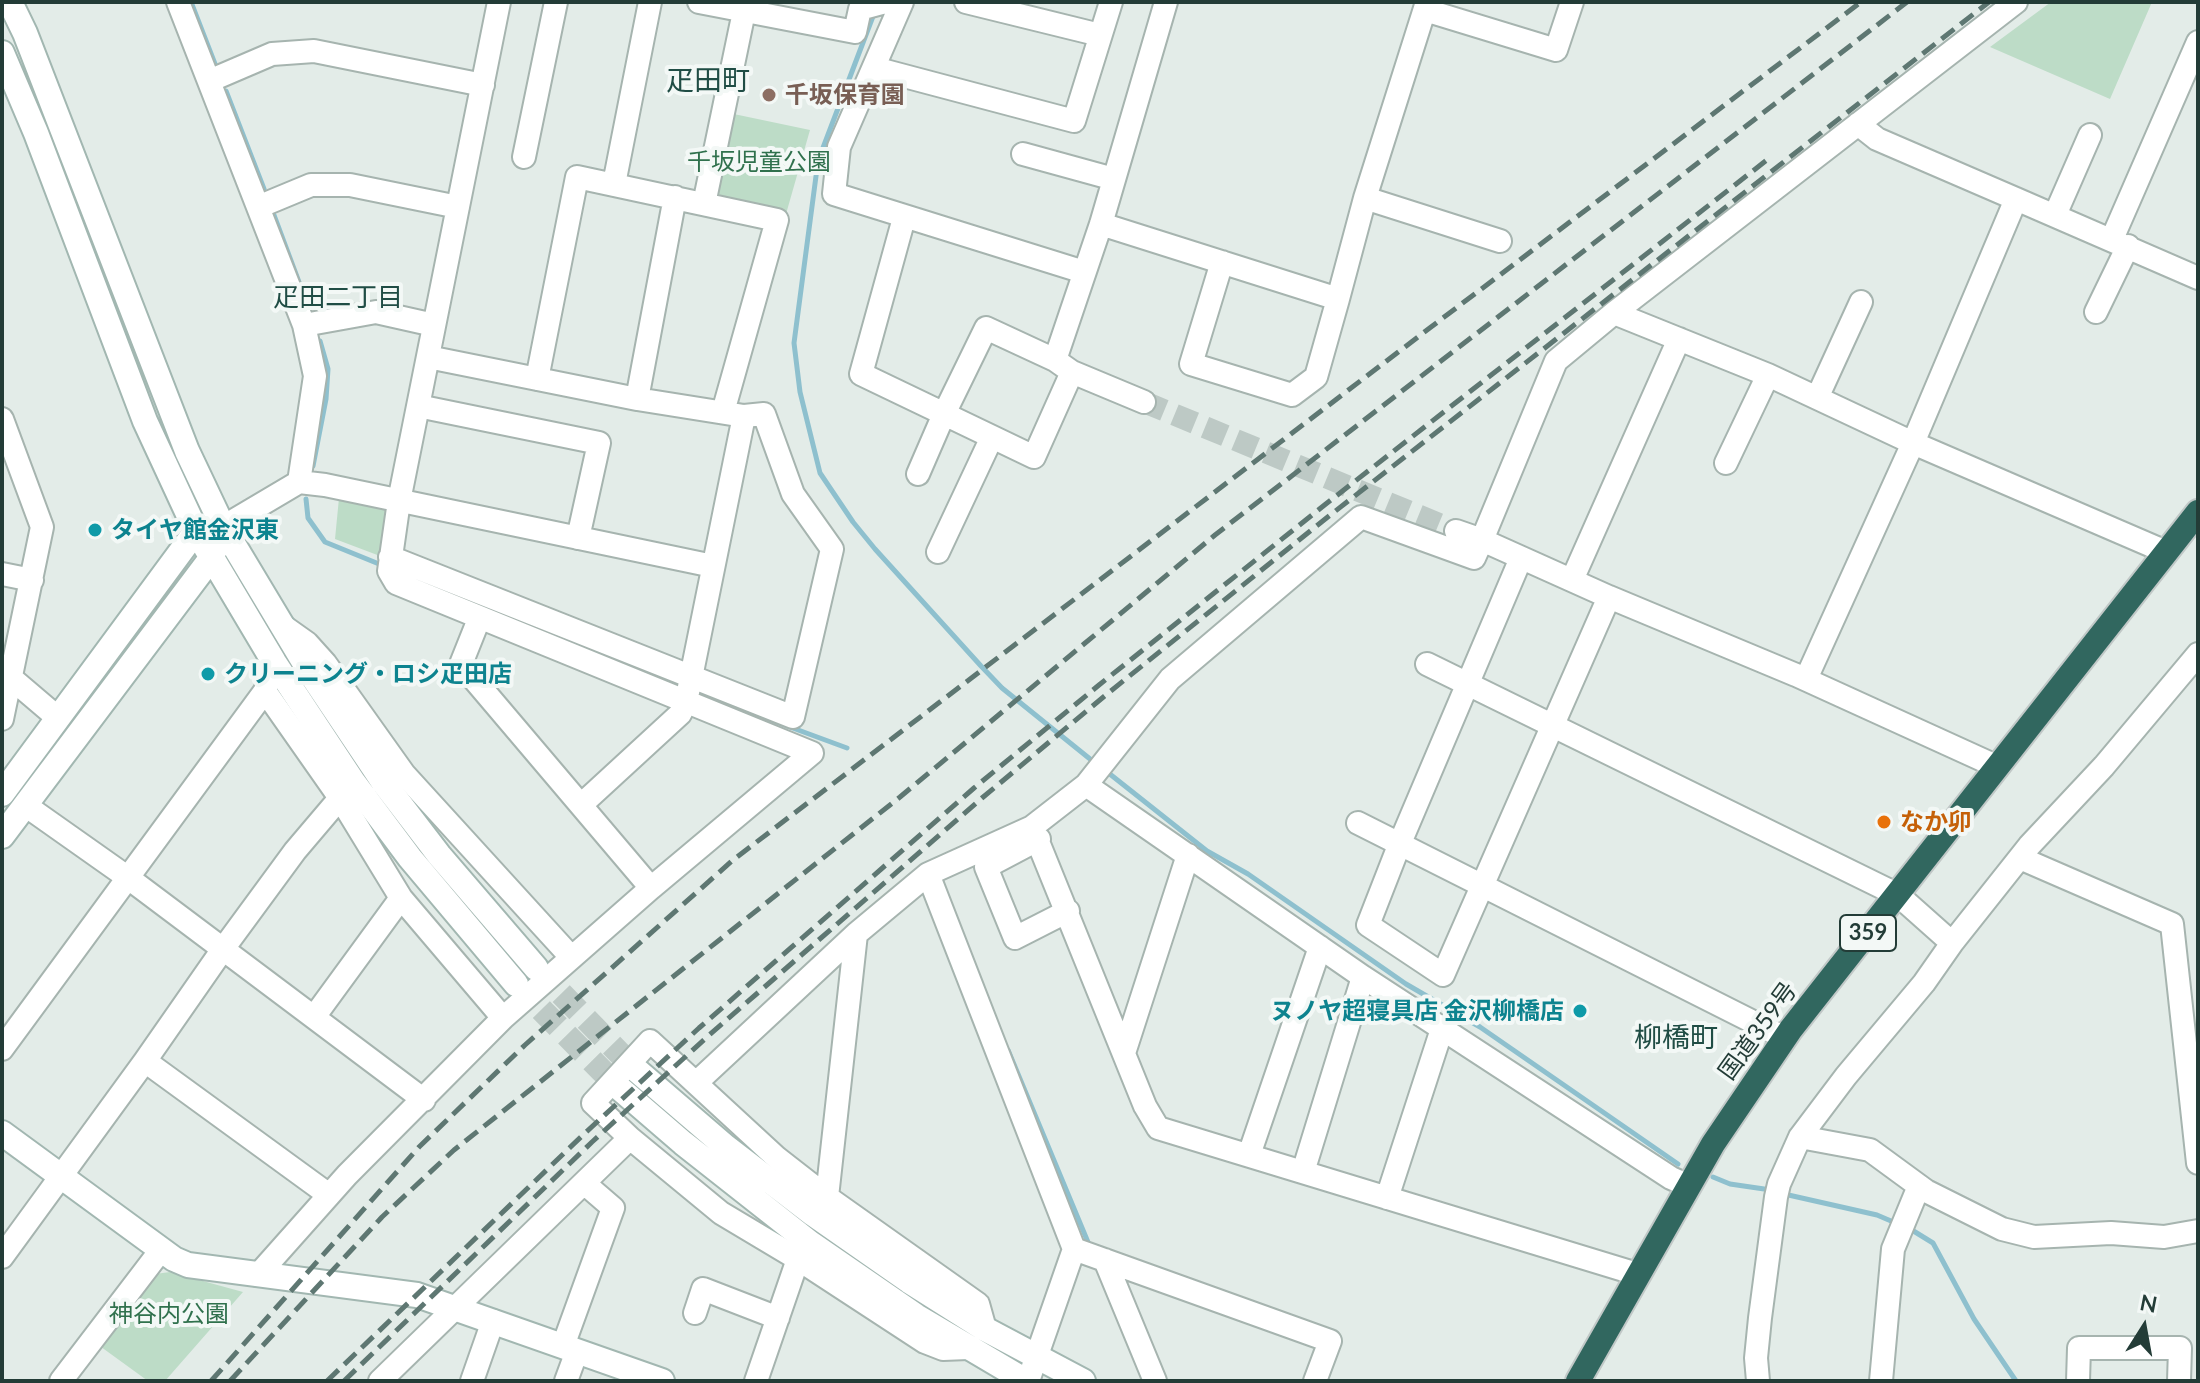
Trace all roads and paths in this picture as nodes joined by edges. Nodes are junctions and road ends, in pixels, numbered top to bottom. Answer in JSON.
{"nodes":[{"id":1,"x":10,"y":2,"type":"edge"},
{"id":2,"x":178,"y":2,"type":"edge"},
{"id":3,"x":499,"y":2,"type":"edge"},
{"id":4,"x":556,"y":2,"type":"edge"},
{"id":5,"x":650,"y":2,"type":"edge"},
{"id":6,"x":699,"y":2,"type":"edge"},
{"id":7,"x":902,"y":2,"type":"edge"},
{"id":8,"x":966,"y":2,"type":"edge"},
{"id":9,"x":1111,"y":2,"type":"edge"},
{"id":10,"x":1166,"y":2,"type":"edge"},
{"id":11,"x":1572,"y":2,"type":"edge"},
{"id":12,"x":2016,"y":2,"type":"edge"},
{"id":13,"x":869,"y":5,"type":"edge"},
{"id":14,"x":1426,"y":6,"type":"edge"},
{"id":15,"x":745,"y":7,"type":"edge"},
{"id":16,"x":1010,"y":7,"type":"edge"},
{"id":17,"x":1100,"y":35,"type":"junction"},
{"id":18,"x":2198,"y":42,"type":"edge"},
{"id":19,"x":2,"y":53,"type":"edge"},
{"id":20,"x":874,"y":68,"type":"junction"},
{"id":21,"x":209,"y":81,"type":"junction"},
{"id":22,"x":483,"y":85,"type":"junction"},
{"id":23,"x":1858,"y":124,"type":"junction"},
{"id":24,"x":2090,"y":135,"type":"dead end"},
{"id":25,"x":1023,"y":154,"type":"dead end"},
{"id":26,"x":524,"y":157,"type":"dead end"},
{"id":27,"x":1114,"y":179,"type":"junction"},
{"id":28,"x":614,"y":184,"type":"junction"},
{"id":29,"x":675,"y":197,"type":"junction"},
{"id":30,"x":1365,"y":198,"type":"junction"},
{"id":31,"x":2016,"y":199,"type":"junction"},
{"id":32,"x":704,"y":204,"type":"junction"},
{"id":33,"x":258,"y":207,"type":"junction"},
{"id":34,"x":458,"y":207,"type":"junction"},
{"id":35,"x":2055,"y":215,"type":"junction"},
{"id":36,"x":904,"y":218,"type":"junction"},
{"id":37,"x":1101,"y":224,"type":"junction"},
{"id":38,"x":1500,"y":241,"type":"dead end"},
{"id":39,"x":2120,"y":242,"type":"junction"},
{"id":40,"x":1222,"y":262,"type":"junction"},
{"id":41,"x":1084,"y":272,"type":"junction"},
{"id":42,"x":2198,"y":278,"type":"edge"},
{"id":43,"x":1338,"y":299,"type":"junction"},
{"id":44,"x":1861,"y":302,"type":"dead end"},
{"id":45,"x":2096,"y":312,"type":"dead end"},
{"id":46,"x":1614,"y":313,"type":"junction"},
{"id":47,"x":304,"y":325,"type":"junction"},
{"id":48,"x":434,"y":325,"type":"junction"},
{"id":49,"x":1679,"y":339,"type":"junction"},
{"id":50,"x":428,"y":357,"type":"junction"},
{"id":51,"x":1063,"y":366,"type":"junction"},
{"id":52,"x":1768,"y":375,"type":"junction"},
{"id":53,"x":537,"y":379,"type":"junction"},
{"id":54,"x":1817,"y":398,"type":"junction"},
{"id":55,"x":637,"y":399,"type":"junction"},
{"id":56,"x":1144,"y":402,"type":"tunnel mouth"},
{"id":57,"x":418,"y":406,"type":"junction"},
{"id":58,"x":734,"y":414,"type":"junction"},
{"id":59,"x":944,"y":414,"type":"junction"},
{"id":60,"x":2,"y":419,"type":"edge"},
{"id":61,"x":992,"y":437,"type":"junction"},
{"id":62,"x":1913,"y":443,"type":"junction"},
{"id":63,"x":1726,"y":463,"type":"dead end"},
{"id":64,"x":918,"y":474,"type":"dead end"},
{"id":65,"x":299,"y":482,"type":"junction"},
{"id":66,"x":399,"y":501,"type":"junction"},
{"id":67,"x":2198,"y":512,"type":"edge"},
{"id":68,"x":223,"y":527,"type":"junction"},
{"id":69,"x":196,"y":531,"type":"junction"},
{"id":70,"x":1456,"y":531,"type":"tunnel mouth"},
{"id":71,"x":578,"y":538,"type":"junction"},
{"id":72,"x":1482,"y":540,"type":"junction"},
{"id":73,"x":938,"y":552,"type":"dead end"},
{"id":74,"x":2166,"y":552,"type":"junction"},
{"id":75,"x":212,"y":557,"type":"junction"},
{"id":76,"x":1521,"y":558,"type":"junction"},
{"id":77,"x":389,"y":563,"type":"junction"},
{"id":78,"x":713,"y":566,"type":"junction"},
{"id":79,"x":2,"y":574,"type":"edge"},
{"id":80,"x":32,"y":580,"type":"junction"},
{"id":81,"x":1572,"y":580,"type":"junction"},
{"id":82,"x":1609,"y":597,"type":"junction"},
{"id":83,"x":479,"y":619,"type":"junction"},
{"id":84,"x":279,"y":623,"type":"junction"},
{"id":85,"x":2198,"y":654,"type":"edge"},
{"id":86,"x":274,"y":662,"type":"junction"},
{"id":87,"x":1427,"y":664,"type":"dead end"},
{"id":88,"x":6,"y":677,"type":"edge"},
{"id":89,"x":691,"y":677,"type":"junction"},
{"id":90,"x":1806,"y":679,"type":"junction"},
{"id":91,"x":1468,"y":684,"type":"junction"},
{"id":92,"x":265,"y":691,"type":"junction"},
{"id":93,"x":686,"y":702,"type":"junction"},
{"id":94,"x":58,"y":718,"type":"junction"},
{"id":95,"x":2,"y":719,"type":"edge"},
{"id":96,"x":1553,"y":726,"type":"junction"},
{"id":97,"x":1998,"y":767,"type":"junction"},
{"id":98,"x":1086,"y":785,"type":"junction"},
{"id":99,"x":2,"y":794,"type":"edge"},
{"id":100,"x":340,"y":798,"type":"junction"},
{"id":101,"x":25,"y":805,"type":"junction"},
{"id":102,"x":581,"y":805,"type":"junction"},
{"id":103,"x":1358,"y":823,"type":"dead end"},
{"id":104,"x":1036,"y":833,"type":"junction"},
{"id":105,"x":2,"y":836,"type":"edge"},
{"id":106,"x":1400,"y":843,"type":"junction"},
{"id":107,"x":1188,"y":855,"type":"junction"},
{"id":108,"x":2020,"y":858,"type":"junction"},
{"id":109,"x":928,"y":874,"type":"junction"},
{"id":110,"x":127,"y":877,"type":"junction"},
{"id":111,"x":1484,"y":885,"type":"junction"},
{"id":112,"x":651,"y":888,"type":"junction"},
{"id":113,"x":1898,"y":895,"type":"junction"},
{"id":114,"x":401,"y":898,"type":"junction"},
{"id":115,"x":1068,"y":911,"type":"junction"},
{"id":116,"x":856,"y":934,"type":"junction"},
{"id":117,"x":1952,"y":943,"type":"junction"},
{"id":118,"x":1320,"y":947,"type":"junction"},
{"id":119,"x":223,"y":949,"type":"junction"},
{"id":120,"x":571,"y":957,"type":"junction"},
{"id":121,"x":536,"y":968,"type":"tunnel mouth"},
{"id":122,"x":1363,"y":977,"type":"junction"},
{"id":123,"x":516,"y":984,"type":"tunnel mouth"},
{"id":124,"x":314,"y":1017,"type":"junction"},
{"id":125,"x":503,"y":1018,"type":"junction"},
{"id":126,"x":1442,"y":1029,"type":"junction"},
{"id":127,"x":1785,"y":1038,"type":"junction"},
{"id":128,"x":2,"y":1049,"type":"edge"},
{"id":129,"x":1124,"y":1053,"type":"junction"},
{"id":130,"x":145,"y":1061,"type":"junction"},
{"id":131,"x":634,"y":1068,"type":"tunnel mouth"},
{"id":132,"x":696,"y":1083,"type":"junction"},
{"id":133,"x":618,"y":1087,"type":"tunnel mouth"},
{"id":134,"x":424,"y":1100,"type":"junction"},
{"id":135,"x":2,"y":1133,"type":"edge"},
{"id":136,"x":1800,"y":1137,"type":"junction"},
{"id":137,"x":630,"y":1138,"type":"junction"},
{"id":138,"x":1249,"y":1155,"type":"junction"},
{"id":139,"x":2198,"y":1163,"type":"edge"},
{"id":140,"x":1303,"y":1172,"type":"junction"},
{"id":141,"x":62,"y":1176,"type":"junction"},
{"id":142,"x":584,"y":1183,"type":"junction"},
{"id":143,"x":1689,"y":1186,"type":"junction"},
{"id":144,"x":1919,"y":1186,"type":"junction"},
{"id":145,"x":329,"y":1195,"type":"junction"},
{"id":146,"x":827,"y":1197,"type":"junction"},
{"id":147,"x":1387,"y":1198,"type":"junction"},
{"id":148,"x":2198,"y":1231,"type":"edge"},
{"id":149,"x":161,"y":1250,"type":"junction"},
{"id":150,"x":1092,"y":1256,"type":"junction"},
{"id":151,"x":2,"y":1257,"type":"edge"},
{"id":152,"x":798,"y":1259,"type":"junction"},
{"id":153,"x":1637,"y":1274,"type":"junction"},
{"id":154,"x":258,"y":1275,"type":"junction"},
{"id":155,"x":454,"y":1307,"type":"junction"},
{"id":156,"x":695,"y":1313,"type":"dead end"},
{"id":157,"x":778,"y":1318,"type":"junction"},
{"id":158,"x":493,"y":1321,"type":"junction"},
{"id":159,"x":985,"y":1329,"type":"junction"},
{"id":160,"x":570,"y":1348,"type":"junction"},
{"id":161,"x":968,"y":1348,"type":"junction"},
{"id":162,"x":1037,"y":1357,"type":"junction"},
{"id":163,"x":61,"y":1381,"type":"edge"},
{"id":164,"x":380,"y":1381,"type":"edge"},
{"id":165,"x":472,"y":1381,"type":"edge"},
{"id":166,"x":566,"y":1381,"type":"edge"},
{"id":167,"x":662,"y":1381,"type":"edge"},
{"id":168,"x":756,"y":1381,"type":"edge"},
{"id":169,"x":1027,"y":1381,"type":"edge"},
{"id":170,"x":1083,"y":1381,"type":"edge"},
{"id":171,"x":1155,"y":1381,"type":"edge"},
{"id":172,"x":1315,"y":1381,"type":"edge"},
{"id":173,"x":1578,"y":1381,"type":"edge"},
{"id":174,"x":1758,"y":1381,"type":"edge"},
{"id":175,"x":1881,"y":1381,"type":"edge"},
{"id":176,"x":2078,"y":1381,"type":"edge"},
{"id":177,"x":2179,"y":1381,"type":"edge"}],
"edges":[{"from":1,"to":68,"type":"street"},
{"from":2,"to":21,"type":"street"},
{"from":3,"to":22,"type":"street"},
{"from":4,"to":26,"type":"street"},
{"from":5,"to":28,"type":"street"},
{"from":6,"to":15,"type":"street"},
{"from":7,"to":20,"type":"street"},
{"from":8,"to":16,"type":"street"},
{"from":9,"to":17,"type":"street"},
{"from":10,"to":27,"type":"street"},
{"from":11,"to":14,"type":"street"},
{"from":12,"to":23,"type":"street"},
{"from":13,"to":15,"type":"street"},
{"from":14,"to":30,"type":"street"},
{"from":15,"to":32,"type":"street"},
{"from":16,"to":17,"type":"street"},
{"from":17,"to":20,"type":"street"},
{"from":18,"to":39,"type":"street"},
{"from":19,"to":69,"type":"street"},
{"from":20,"to":36,"type":"street"},
{"from":21,"to":22,"type":"street"},
{"from":21,"to":33,"type":"street"},
{"from":22,"to":34,"type":"street"},
{"from":23,"to":31,"type":"street"},
{"from":23,"to":46,"type":"street"},
{"from":24,"to":35,"type":"street"},
{"from":25,"to":27,"type":"street"},
{"from":27,"to":37,"type":"street"},
{"from":28,"to":29,"type":"street"},
{"from":28,"to":53,"type":"street"},
{"from":29,"to":32,"type":"street"},
{"from":29,"to":55,"type":"street"},
{"from":30,"to":38,"type":"street"},
{"from":30,"to":43,"type":"street"},
{"from":31,"to":35,"type":"street"},
{"from":31,"to":62,"type":"street"},
{"from":32,"to":58,"type":"street"},
{"from":33,"to":34,"type":"street"},
{"from":33,"to":47,"type":"street"},
{"from":34,"to":48,"type":"street"},
{"from":35,"to":39,"type":"street"},
{"from":36,"to":41,"type":"street"},
{"from":36,"to":59,"type":"street"},
{"from":37,"to":40,"type":"street"},
{"from":37,"to":41,"type":"street"},
{"from":39,"to":42,"type":"street"},
{"from":39,"to":45,"type":"street"},
{"from":40,"to":43,"type":"street"},
{"from":40,"to":43,"type":"street"},
{"from":41,"to":51,"type":"street"},
{"from":44,"to":54,"type":"street"},
{"from":46,"to":49,"type":"street"},
{"from":46,"to":72,"type":"street"},
{"from":47,"to":48,"type":"street"},
{"from":47,"to":65,"type":"street"},
{"from":48,"to":50,"type":"street"},
{"from":49,"to":52,"type":"street"},
{"from":49,"to":81,"type":"street"},
{"from":50,"to":53,"type":"street"},
{"from":50,"to":57,"type":"street"},
{"from":51,"to":56,"type":"street"},
{"from":51,"to":59,"type":"street"},
{"from":51,"to":61,"type":"street"},
{"from":52,"to":54,"type":"street"},
{"from":52,"to":63,"type":"street"},
{"from":53,"to":55,"type":"street"},
{"from":54,"to":62,"type":"street"},
{"from":55,"to":58,"type":"street"},
{"from":57,"to":66,"type":"street"},
{"from":57,"to":71,"type":"street"},
{"from":58,"to":78,"type":"street"},
{"from":58,"to":89,"type":"street"},
{"from":59,"to":61,"type":"street"},
{"from":59,"to":64,"type":"street"},
{"from":60,"to":80,"type":"street"},
{"from":61,"to":73,"type":"street"},
{"from":62,"to":74,"type":"street"},
{"from":62,"to":90,"type":"street"},
{"from":65,"to":66,"type":"street"},
{"from":65,"to":68,"type":"street"},
{"from":66,"to":71,"type":"street"},
{"from":66,"to":77,"type":"street"},
{"from":67,"to":74,"type":"highway","name":"国道359号","number":"359"},
{"from":68,"to":69,"type":"street"},
{"from":68,"to":75,"type":"street"},
{"from":68,"to":84,"type":"street"},
{"from":69,"to":75,"type":"street"},
{"from":69,"to":94,"type":"street"},
{"from":70,"to":72,"type":"street"},
{"from":71,"to":78,"type":"street"},
{"from":72,"to":76,"type":"street"},
{"from":72,"to":98,"type":"street"},
{"from":74,"to":97,"type":"highway","name":"国道359号","number":"359"},
{"from":75,"to":86,"type":"street"},
{"from":75,"to":101,"type":"street"},
{"from":76,"to":81,"type":"street"},
{"from":76,"to":91,"type":"street"},
{"from":77,"to":83,"type":"street"},
{"from":77,"to":89,"type":"street"},
{"from":78,"to":89,"type":"street"},
{"from":79,"to":80,"type":"street"},
{"from":80,"to":88,"type":"street"},
{"from":81,"to":82,"type":"street"},
{"from":82,"to":90,"type":"street"},
{"from":82,"to":96,"type":"street"},
{"from":83,"to":93,"type":"street"},
{"from":83,"to":102,"type":"street"},
{"from":84,"to":120,"type":"street"},
{"from":84,"to":121,"type":"street"},
{"from":85,"to":108,"type":"street"},
{"from":86,"to":92,"type":"street"},
{"from":86,"to":123,"type":"street"},
{"from":87,"to":91,"type":"street"},
{"from":88,"to":94,"type":"street"},
{"from":88,"to":95,"type":"street"},
{"from":89,"to":93,"type":"street"},
{"from":90,"to":97,"type":"street"},
{"from":91,"to":96,"type":"street"},
{"from":91,"to":106,"type":"street"},
{"from":92,"to":100,"type":"street"},
{"from":92,"to":110,"type":"street"},
{"from":93,"to":102,"type":"street"},
{"from":93,"to":112,"type":"street"},
{"from":94,"to":99,"type":"street"},
{"from":96,"to":111,"type":"street"},
{"from":96,"to":113,"type":"street"},
{"from":97,"to":113,"type":"highway","name":"国道359号","number":"359"},
{"from":98,"to":104,"type":"street"},
{"from":98,"to":107,"type":"street"},
{"from":100,"to":114,"type":"street"},
{"from":100,"to":119,"type":"street"},
{"from":101,"to":105,"type":"street"},
{"from":101,"to":110,"type":"street"},
{"from":102,"to":112,"type":"street"},
{"from":103,"to":106,"type":"street"},
{"from":104,"to":109,"type":"street"},
{"from":104,"to":115,"type":"street"},
{"from":104,"to":115,"type":"street"},
{"from":106,"to":111,"type":"street"},
{"from":106,"to":111,"type":"street"},
{"from":107,"to":118,"type":"street"},
{"from":107,"to":129,"type":"street"},
{"from":108,"to":117,"type":"street"},
{"from":108,"to":139,"type":"street"},
{"from":109,"to":116,"type":"street"},
{"from":109,"to":150,"type":"street"},
{"from":110,"to":119,"type":"street"},
{"from":110,"to":128,"type":"street"},
{"from":111,"to":127,"type":"street"},
{"from":112,"to":120,"type":"street"},
{"from":113,"to":117,"type":"street"},
{"from":113,"to":127,"type":"highway","name":"国道359号","number":"359"},
{"from":114,"to":124,"type":"street"},
{"from":114,"to":125,"type":"street"},
{"from":115,"to":129,"type":"street"},
{"from":116,"to":132,"type":"street"},
{"from":116,"to":146,"type":"street"},
{"from":117,"to":136,"type":"street"},
{"from":118,"to":122,"type":"street"},
{"from":118,"to":138,"type":"street"},
{"from":119,"to":124,"type":"street"},
{"from":119,"to":130,"type":"street"},
{"from":120,"to":125,"type":"street"},
{"from":122,"to":126,"type":"street"},
{"from":122,"to":140,"type":"street"},
{"from":124,"to":134,"type":"street"},
{"from":125,"to":134,"type":"street"},
{"from":126,"to":143,"type":"street"},
{"from":126,"to":147,"type":"street"},
{"from":127,"to":143,"type":"highway","name":"国道359号","number":"359"},
{"from":129,"to":138,"type":"street"},
{"from":130,"to":141,"type":"street"},
{"from":130,"to":145,"type":"street"},
{"from":131,"to":159,"type":"street"},
{"from":132,"to":137,"type":"street"},
{"from":132,"to":146,"type":"street"},
{"from":133,"to":161,"type":"street"},
{"from":134,"to":145,"type":"street"},
{"from":135,"to":141,"type":"street"},
{"from":136,"to":144,"type":"street"},
{"from":136,"to":174,"type":"street"},
{"from":137,"to":142,"type":"street"},
{"from":137,"to":152,"type":"street"},
{"from":138,"to":140,"type":"street"},
{"from":140,"to":147,"type":"street"},
{"from":141,"to":149,"type":"street"},
{"from":141,"to":151,"type":"street"},
{"from":142,"to":155,"type":"street"},
{"from":142,"to":160,"type":"street"},
{"from":143,"to":153,"type":"highway","name":"国道359号","number":"359"},
{"from":144,"to":148,"type":"street"},
{"from":144,"to":175,"type":"street"},
{"from":145,"to":154,"type":"street"},
{"from":146,"to":159,"type":"street"},
{"from":147,"to":153,"type":"street"},
{"from":149,"to":154,"type":"street"},
{"from":149,"to":163,"type":"street"},
{"from":150,"to":162,"type":"street"},
{"from":150,"to":171,"type":"street"},
{"from":150,"to":172,"type":"street"},
{"from":152,"to":157,"type":"street"},
{"from":152,"to":161,"type":"street"},
{"from":153,"to":173,"type":"highway","name":"国道359号","number":"359"},
{"from":154,"to":155,"type":"street"},
{"from":155,"to":158,"type":"street"},
{"from":155,"to":164,"type":"street"},
{"from":156,"to":157,"type":"street"},
{"from":157,"to":168,"type":"street"},
{"from":158,"to":160,"type":"street"},
{"from":158,"to":165,"type":"street"},
{"from":159,"to":162,"type":"street"},
{"from":160,"to":166,"type":"street"},
{"from":160,"to":167,"type":"street"},
{"from":161,"to":169,"type":"street"},
{"from":162,"to":169,"type":"street"},
{"from":162,"to":170,"type":"street"},
{"from":176,"to":177,"type":"street"}]}
